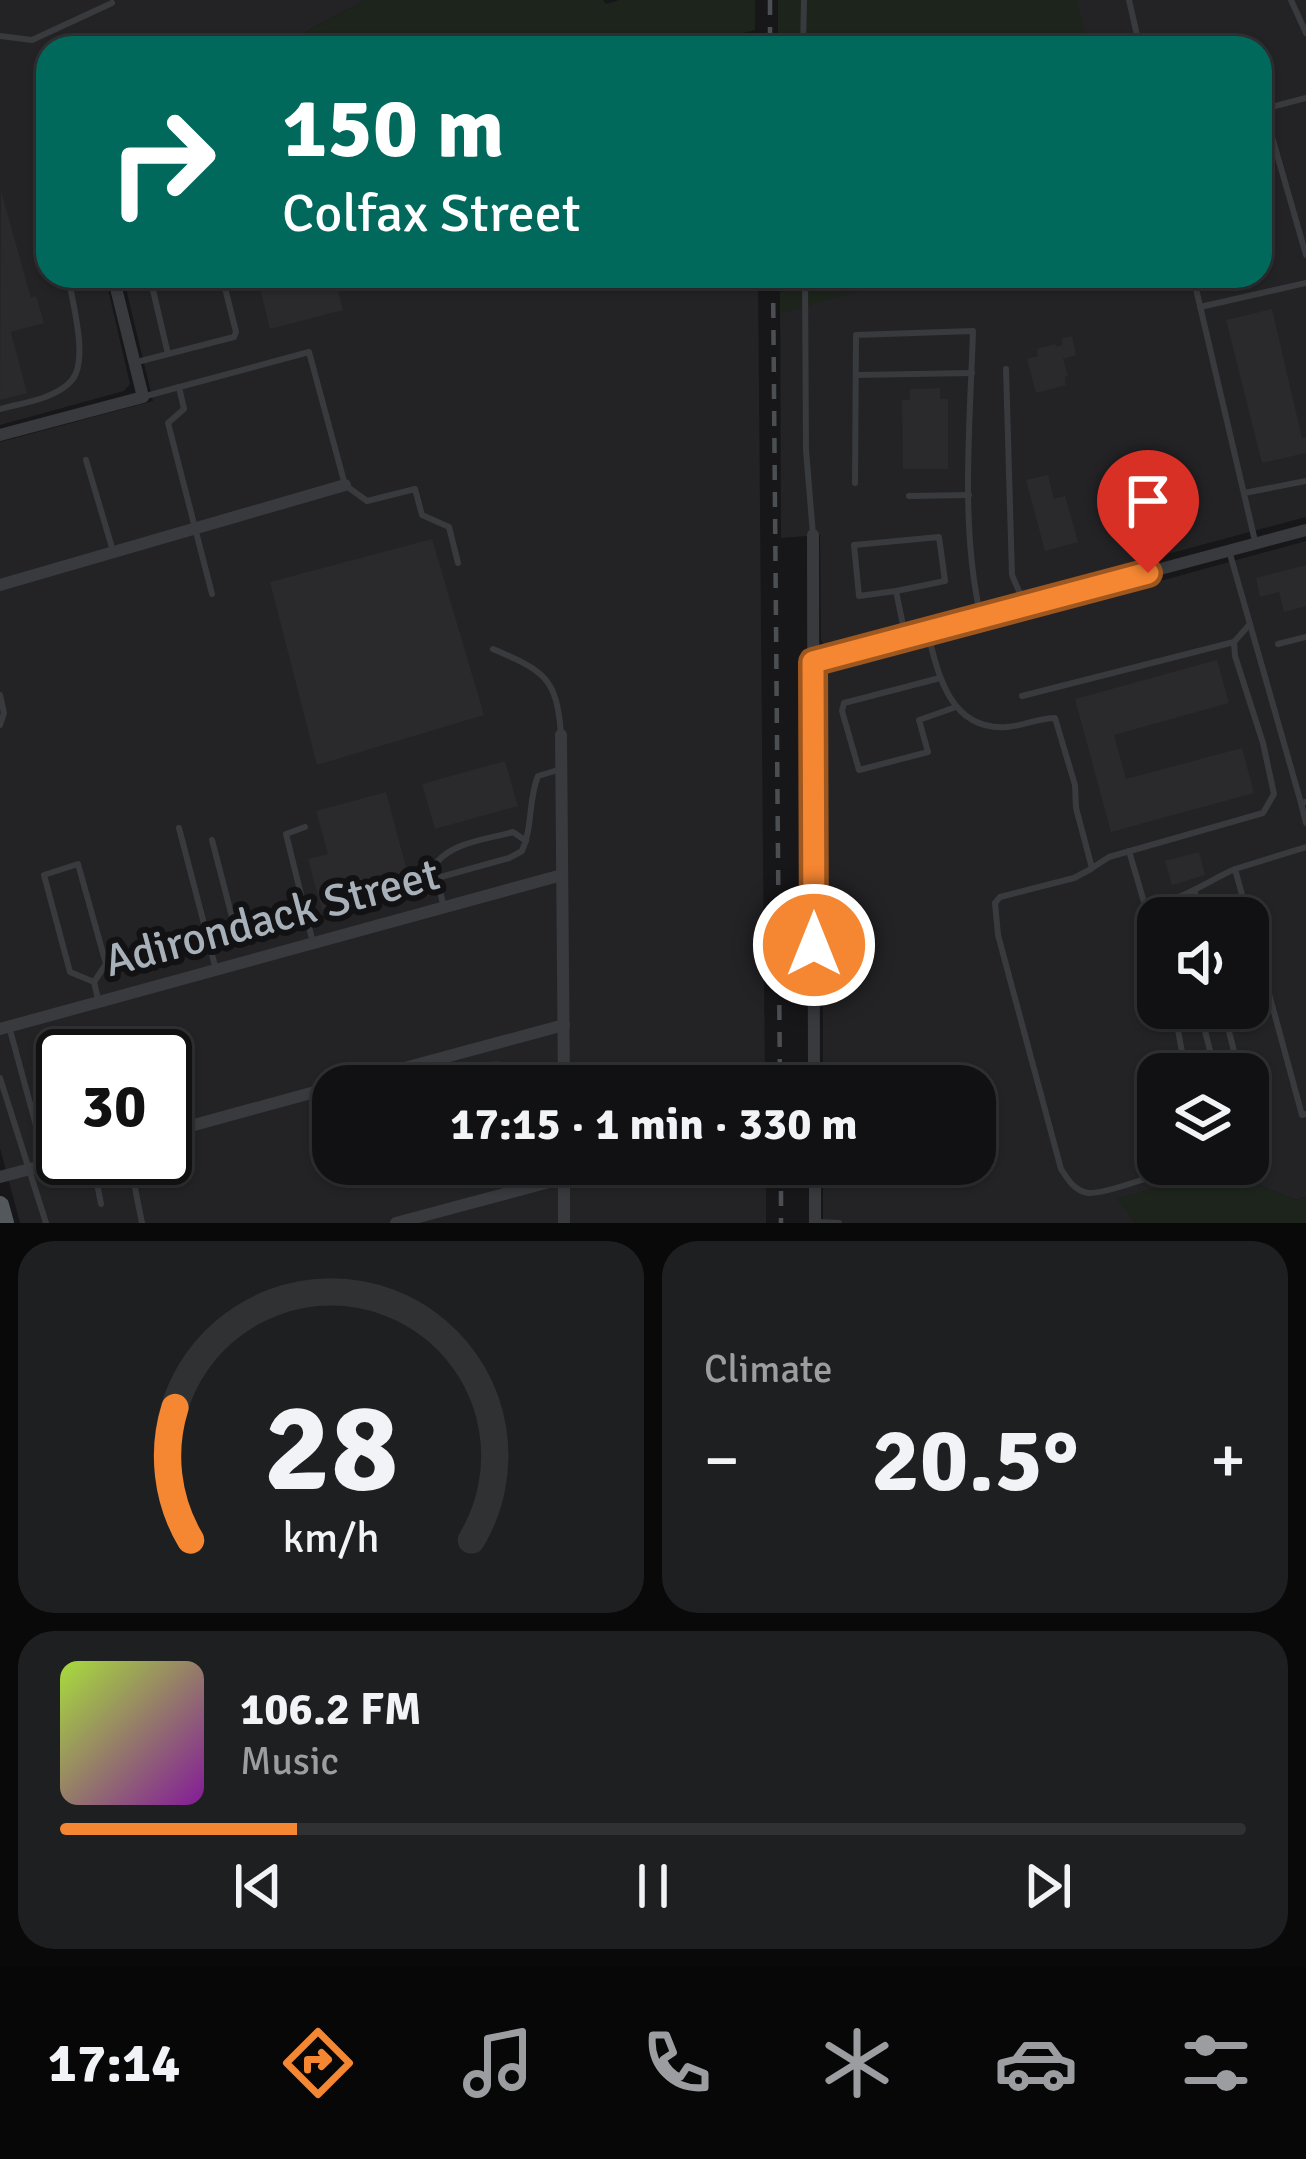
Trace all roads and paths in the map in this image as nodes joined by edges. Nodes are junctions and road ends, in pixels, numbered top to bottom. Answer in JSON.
{"nodes":[{"id":1,"x":804,"y":0,"type":"edge"},
{"id":2,"x":1129,"y":0,"type":"edge"},
{"id":3,"x":1291,"y":0,"type":"edge"},
{"id":4,"x":112,"y":3,"type":"dead end"},
{"id":5,"x":1306,"y":33,"type":"edge"},
{"id":6,"x":0,"y":36,"type":"edge"},
{"id":7,"x":41,"y":36,"type":"edge"},
{"id":8,"x":803,"y":36,"type":"edge"},
{"id":9,"x":1137,"y":36,"type":"edge"},
{"id":10,"x":36,"y":38,"type":"edge"},
{"id":11,"x":1306,"y":98,"type":"edge"},
{"id":12,"x":1272,"y":106,"type":"edge"},
{"id":13,"x":1272,"y":142,"type":"edge"},
{"id":14,"x":1306,"y":255,"type":"edge"},
{"id":15,"x":1306,"y":283,"type":"edge"},
{"id":16,"x":70,"y":288,"type":"edge"},
{"id":17,"x":116,"y":288,"type":"edge"},
{"id":18,"x":152,"y":288,"type":"edge"},
{"id":19,"x":225,"y":288,"type":"edge"},
{"id":20,"x":805,"y":288,"type":"edge"},
{"id":21,"x":1196,"y":288,"type":"edge"},
{"id":22,"x":1200,"y":307,"type":"junction"},
{"id":23,"x":168,"y":354,"type":"junction"},
{"id":24,"x":134,"y":362,"type":"junction"},
{"id":25,"x":1006,"y":369,"type":"dead end"},
{"id":26,"x":972,"y":373,"type":"junction"},
{"id":27,"x":856,"y":375,"type":"junction"},
{"id":28,"x":179,"y":387,"type":"junction"},
{"id":29,"x":143,"y":397,"type":"junction"},
{"id":30,"x":0,"y":409,"type":"edge"},
{"id":31,"x":0,"y":435,"type":"edge"},
{"id":32,"x":86,"y":460,"type":"dead end"},
{"id":33,"x":1306,"y":481,"type":"edge"},
{"id":34,"x":855,"y":483,"type":"dead end"},
{"id":35,"x":345,"y":485,"type":"junction"},
{"id":36,"x":1244,"y":493,"type":"junction"},
{"id":37,"x":969,"y":495,"type":"junction"},
{"id":38,"x":909,"y":496,"type":"dead end"},
{"id":39,"x":195,"y":528,"type":"junction"},
{"id":40,"x":1306,"y":530,"type":"edge"},
{"id":41,"x":813,"y":535,"type":"joint"},
{"id":42,"x":1256,"y":543,"type":"junction"},
{"id":43,"x":1229,"y":550,"type":"junction"},
{"id":44,"x":113,"y":551,"type":"junction"},
{"id":45,"x":458,"y":563,"type":"dead end"},
{"id":46,"x":0,"y":585,"type":"edge"},
{"id":47,"x":896,"y":591,"type":"junction"},
{"id":48,"x":212,"y":594,"type":"dead end"},
{"id":49,"x":1025,"y":606,"type":"junction"},
{"id":50,"x":980,"y":619,"type":"junction"},
{"id":51,"x":1250,"y":624,"type":"junction"},
{"id":52,"x":928,"y":633,"type":"junction"},
{"id":53,"x":1306,"y":637,"type":"edge"},
{"id":54,"x":905,"y":639,"type":"junction"},
{"id":55,"x":1234,"y":642,"type":"junction"},
{"id":56,"x":1278,"y":644,"type":"dead end"},
{"id":57,"x":493,"y":649,"type":"dead end"},
{"id":58,"x":813,"y":662,"type":"junction"},
{"id":59,"x":940,"y":678,"type":"junction"},
{"id":60,"x":0,"y":695,"type":"edge"},
{"id":61,"x":1022,"y":696,"type":"dead end"},
{"id":62,"x":956,"y":707,"type":"junction"},
{"id":63,"x":0,"y":725,"type":"edge"},
{"id":64,"x":561,"y":735,"type":"joint"},
{"id":65,"x":562,"y":770,"type":"junction"},
{"id":66,"x":1303,"y":802,"type":"edge"},
{"id":67,"x":1306,"y":823,"type":"edge"},
{"id":68,"x":305,"y":827,"type":"dead end"},
{"id":69,"x":179,"y":828,"type":"dead end"},
{"id":70,"x":212,"y":839,"type":"dead end"},
{"id":71,"x":526,"y":841,"type":"junction"},
{"id":72,"x":1306,"y":847,"type":"edge"},
{"id":73,"x":1129,"y":851,"type":"junction"},
{"id":74,"x":1092,"y":868,"type":"junction"},
{"id":75,"x":1235,"y":869,"type":"junction"},
{"id":76,"x":562,"y":875,"type":"junction"},
{"id":77,"x":437,"y":878,"type":"junction"},
{"id":78,"x":1195,"y":892,"type":"junction"},
{"id":79,"x":1142,"y":897,"type":"edge"},
{"id":80,"x":1179,"y":897,"type":"edge"},
{"id":81,"x":1196,"y":897,"type":"edge"},
{"id":82,"x":444,"y":908,"type":"junction"},
{"id":83,"x":313,"y":944,"type":"junction"},
{"id":84,"x":210,"y":947,"type":"junction"},
{"id":85,"x":216,"y":970,"type":"junction"},
{"id":86,"x":94,"y":982,"type":"junction"},
{"id":87,"x":99,"y":1002,"type":"junction"},
{"id":88,"x":564,"y":1025,"type":"junction"},
{"id":89,"x":4,"y":1028,"type":"edge"},
{"id":90,"x":1204,"y":1029,"type":"edge"},
{"id":91,"x":1228,"y":1029,"type":"edge"},
{"id":92,"x":417,"y":1065,"type":"edge"},
{"id":93,"x":564,"y":1065,"type":"edge"},
{"id":94,"x":814,"y":1065,"type":"edge"},
{"id":95,"x":0,"y":1078,"type":"edge"},
{"id":96,"x":312,"y":1093,"type":"edge"},
{"id":97,"x":1306,"y":1114,"type":"edge"},
{"id":98,"x":192,"y":1126,"type":"edge"},
{"id":99,"x":36,"y":1132,"type":"edge"},
{"id":100,"x":36,"y":1168,"type":"edge"},
{"id":101,"x":28,"y":1170,"type":"junction"},
{"id":102,"x":0,"y":1178,"type":"edge"},
{"id":103,"x":1137,"y":1181,"type":"edge"},
{"id":104,"x":97,"y":1185,"type":"edge"},
{"id":105,"x":135,"y":1185,"type":"edge"},
{"id":106,"x":519,"y":1185,"type":"edge"},
{"id":107,"x":564,"y":1185,"type":"edge"},
{"id":108,"x":814,"y":1185,"type":"edge"},
{"id":109,"x":101,"y":1204,"type":"dead end"},
{"id":110,"x":0,"y":1205,"type":"edge"},
{"id":111,"x":815,"y":1222,"type":"edge"},
{"id":112,"x":5,"y":1223,"type":"edge"},
{"id":113,"x":46,"y":1223,"type":"edge"},
{"id":114,"x":142,"y":1223,"type":"edge"},
{"id":115,"x":396,"y":1223,"type":"edge"},
{"id":116,"x":565,"y":1223,"type":"edge"},
{"id":117,"x":839,"y":1223,"type":"edge"}],
"edges":[{"from":1,"to":8,"type":"lane"},
{"from":2,"to":9,"type":"lane"},
{"from":3,"to":5,"type":"lane"},
{"from":4,"to":7,"type":"lane"},
{"from":6,"to":10,"type":"lane"},
{"from":11,"to":12,"type":"lane"},
{"from":13,"to":14,"type":"lane"},
{"from":15,"to":22,"type":"lane"},
{"from":16,"to":30,"type":"lane"},
{"from":17,"to":24,"type":"street"},
{"from":18,"to":23,"type":"lane"},
{"from":19,"to":23,"type":"lane"},
{"from":20,"to":41,"type":"lane"},
{"from":21,"to":22,"type":"lane"},
{"from":22,"to":36,"type":"lane"},
{"from":23,"to":24,"type":"lane"},
{"from":24,"to":29,"type":"street"},
{"from":25,"to":49,"type":"lane"},
{"from":26,"to":27,"type":"lane"},
{"from":26,"to":27,"type":"lane"},
{"from":26,"to":37,"type":"lane"},
{"from":27,"to":34,"type":"lane"},
{"from":28,"to":29,"type":"lane"},
{"from":28,"to":35,"type":"lane"},
{"from":28,"to":39,"type":"lane"},
{"from":29,"to":31,"type":"street"},
{"from":32,"to":44,"type":"lane"},
{"from":33,"to":36,"type":"lane"},
{"from":35,"to":39,"type":"street"},
{"from":35,"to":45,"type":"lane"},
{"from":36,"to":42,"type":"lane"},
{"from":37,"to":38,"type":"lane"},
{"from":37,"to":50,"type":"lane"},
{"from":39,"to":44,"type":"street"},
{"from":39,"to":48,"type":"lane"},
{"from":40,"to":42,"type":"street"},
{"from":41,"to":58,"type":"street"},
{"from":42,"to":43,"type":"street"},
{"from":43,"to":49,"type":"street"},
{"from":43,"to":51,"type":"lane"},
{"from":44,"to":46,"type":"street"},
{"from":47,"to":47,"type":"lane"},
{"from":47,"to":54,"type":"lane"},
{"from":49,"to":50,"type":"street"},
{"from":50,"to":52,"type":"street"},
{"from":51,"to":55,"type":"lane"},
{"from":51,"to":66,"type":"lane"},
{"from":52,"to":54,"type":"street"},
{"from":52,"to":59,"type":"lane"},
{"from":53,"to":56,"type":"lane"},
{"from":54,"to":58,"type":"street"},
{"from":55,"to":61,"type":"lane"},
{"from":55,"to":73,"type":"lane"},
{"from":57,"to":64,"type":"lane"},
{"from":58,"to":94,"type":"street"},
{"from":59,"to":62,"type":"lane"},
{"from":59,"to":62,"type":"lane"},
{"from":60,"to":63,"type":"lane"},
{"from":62,"to":74,"type":"lane"},
{"from":64,"to":65,"type":"street"},
{"from":65,"to":71,"type":"lane"},
{"from":65,"to":76,"type":"street"},
{"from":66,"to":67,"type":"lane"},
{"from":68,"to":83,"type":"lane"},
{"from":69,"to":84,"type":"lane"},
{"from":70,"to":84,"type":"lane"},
{"from":71,"to":77,"type":"lane"},
{"from":71,"to":77,"type":"lane"},
{"from":72,"to":75,"type":"lane"},
{"from":73,"to":74,"type":"lane"},
{"from":73,"to":79,"type":"lane"},
{"from":74,"to":103,"type":"lane"},
{"from":75,"to":78,"type":"lane"},
{"from":75,"to":97,"type":"lane"},
{"from":76,"to":82,"type":"street","name":"Adirondack Street"},
{"from":76,"to":88,"type":"street"},
{"from":77,"to":82,"type":"lane"},
{"from":78,"to":80,"type":"lane"},
{"from":78,"to":81,"type":"lane"},
{"from":82,"to":83,"type":"street","name":"Adirondack Street"},
{"from":83,"to":85,"type":"street","name":"Adirondack Street"},
{"from":84,"to":85,"type":"lane"},
{"from":85,"to":87,"type":"street","name":"Adirondack Street"},
{"from":86,"to":86,"type":"lane"},
{"from":86,"to":87,"type":"lane"},
{"from":87,"to":89,"type":"street","name":"Adirondack Street"},
{"from":88,"to":92,"type":"street"},
{"from":88,"to":93,"type":"street"},
{"from":89,"to":99,"type":"lane"},
{"from":90,"to":91,"type":"lane"},
{"from":95,"to":101,"type":"lane"},
{"from":96,"to":98,"type":"street"},
{"from":100,"to":101,"type":"street"},
{"from":101,"to":102,"type":"street"},
{"from":101,"to":113,"type":"lane"},
{"from":104,"to":109,"type":"lane"},
{"from":105,"to":114,"type":"lane"},
{"from":106,"to":115,"type":"street"},
{"from":107,"to":116,"type":"street"},
{"from":108,"to":111,"type":"street"},
{"from":110,"to":112,"type":"main road"},
{"from":111,"to":117,"type":"lane"}]}
